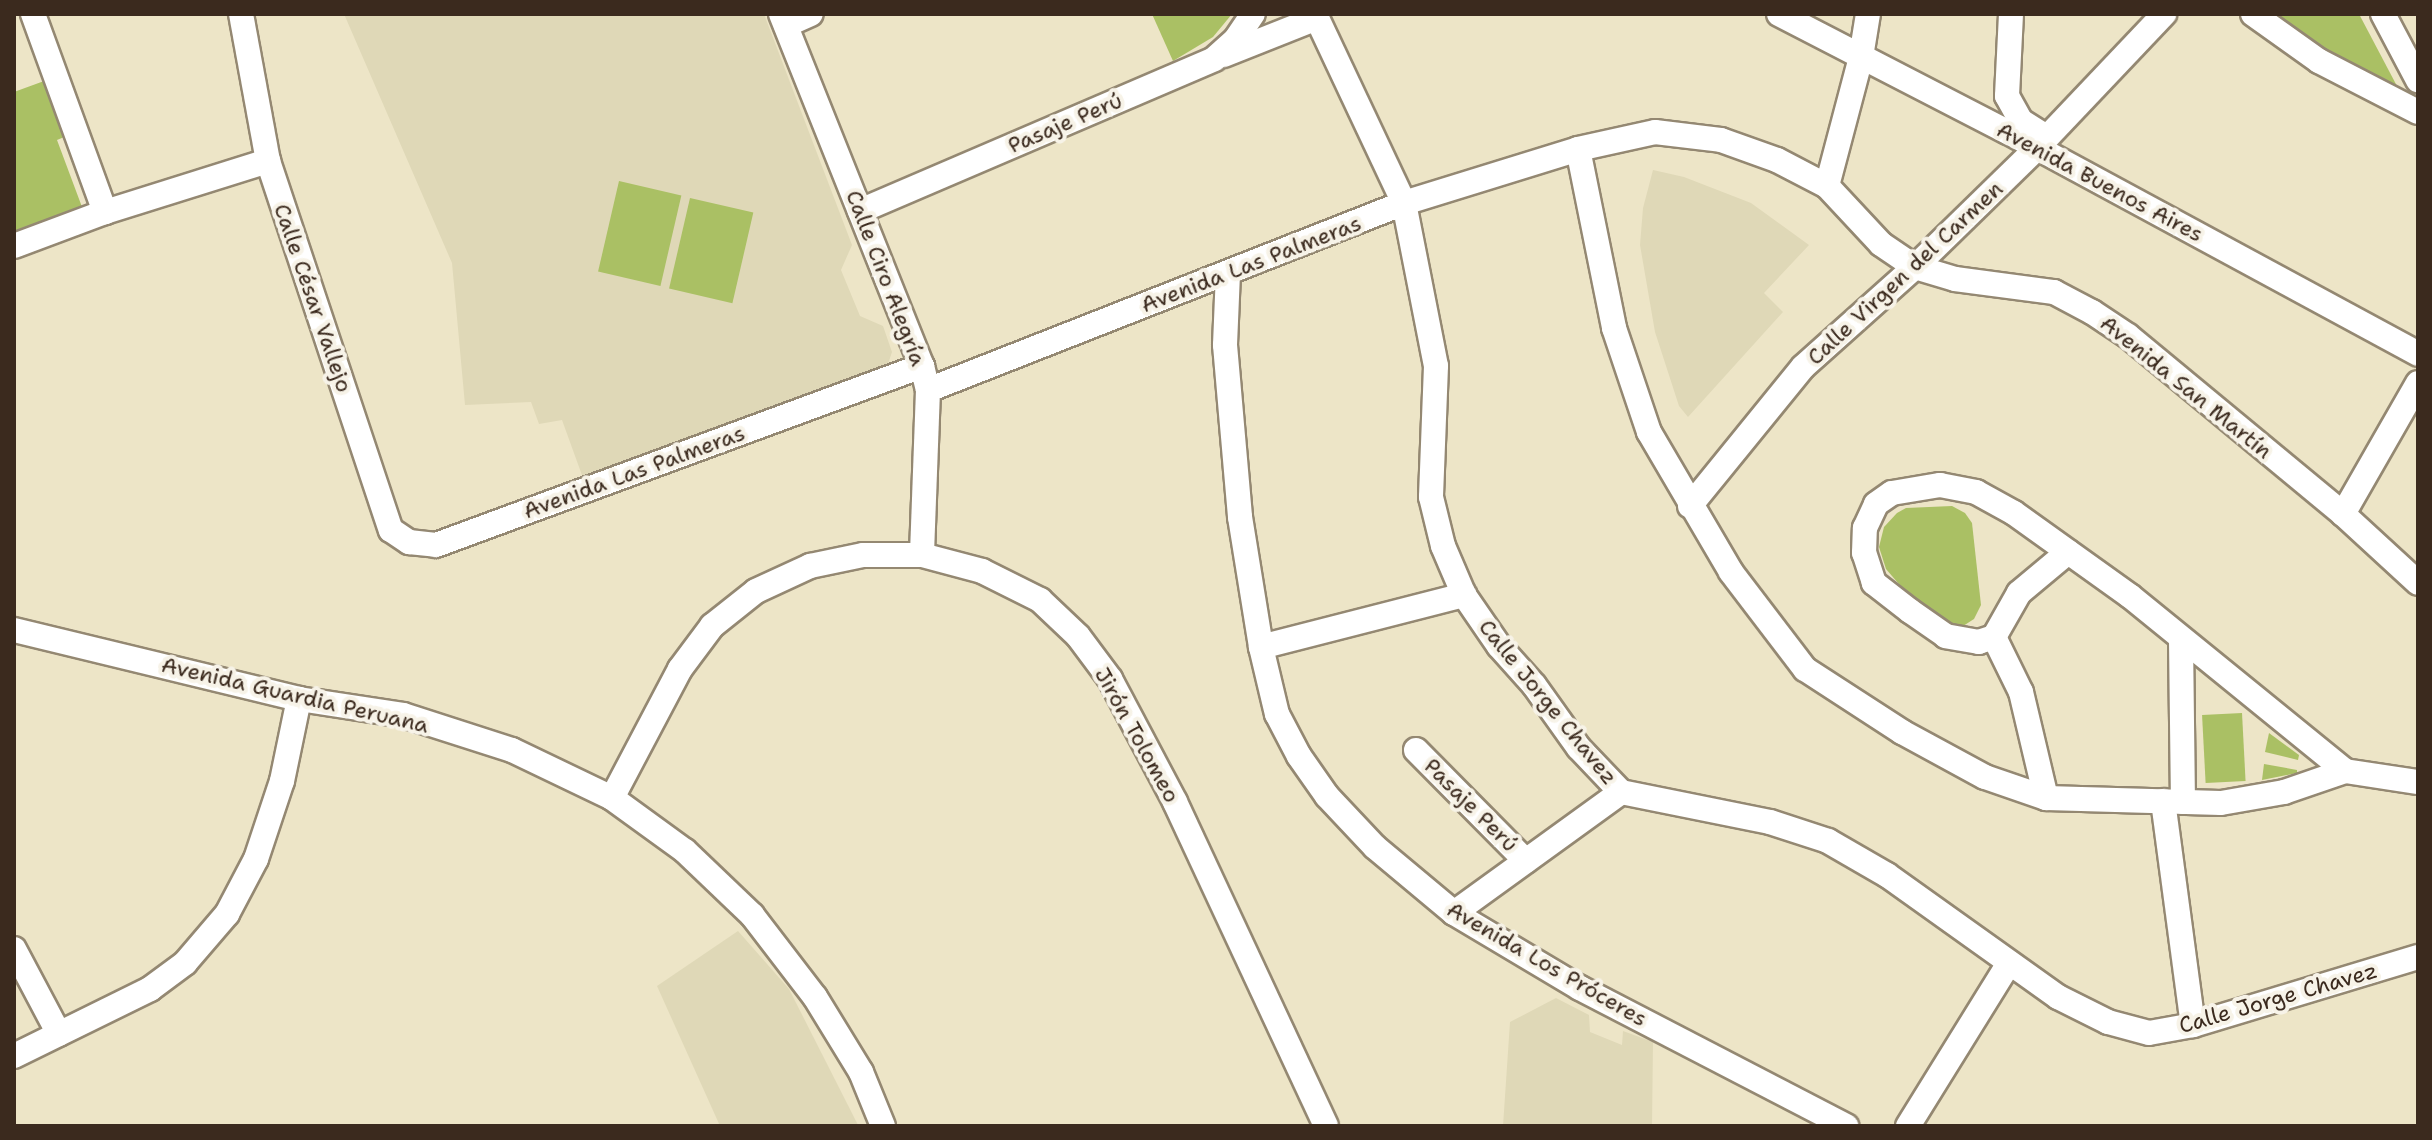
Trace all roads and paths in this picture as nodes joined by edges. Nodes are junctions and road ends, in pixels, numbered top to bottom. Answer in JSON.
{"nodes":[{"id":1,"x":33,"y":14,"type":"edge"},
{"id":2,"x":241,"y":14,"type":"edge"},
{"id":3,"x":811,"y":14,"type":"edge"},
{"id":4,"x":1253,"y":14,"type":"edge"},
{"id":5,"x":1779,"y":14,"type":"edge"},
{"id":6,"x":1868,"y":14,"type":"edge"},
{"id":7,"x":2011,"y":14,"type":"edge"},
{"id":8,"x":2253,"y":14,"type":"edge"},
{"id":9,"x":2383,"y":14,"type":"edge"},
{"id":10,"x":1316,"y":16,"type":"edge"},
{"id":11,"x":2151,"y":18,"type":"edge"},
{"id":12,"x":783,"y":19,"type":"edge"},
{"id":13,"x":1861,"y":57,"type":"junction"},
{"id":14,"x":1214,"y":59,"type":"junction"},
{"id":15,"x":2418,"y":80,"type":"edge"},
{"id":16,"x":2418,"y":112,"type":"edge"},
{"id":17,"x":2042,"y":142,"type":"junction"},
{"id":18,"x":1578,"y":149,"type":"junction"},
{"id":19,"x":268,"y":161,"type":"junction"},
{"id":20,"x":1827,"y":186,"type":"junction"},
{"id":21,"x":1404,"y":203,"type":"junction"},
{"id":22,"x":860,"y":211,"type":"junction"},
{"id":23,"x":105,"y":212,"type":"junction"},
{"id":24,"x":14,"y":246,"type":"edge"},
{"id":25,"x":1915,"y":267,"type":"junction"},
{"id":26,"x":1228,"y":273,"type":"junction"},
{"id":27,"x":2418,"y":354,"type":"edge"},
{"id":28,"x":925,"y":378,"type":"junction"},
{"id":29,"x":2418,"y":383,"type":"edge"},
{"id":30,"x":1690,"y":506,"type":"junction"},
{"id":31,"x":2343,"y":514,"type":"junction"},
{"id":32,"x":436,"y":545,"type":"joint"},
{"id":33,"x":2068,"y":552,"type":"junction"},
{"id":34,"x":922,"y":555,"type":"junction"},
{"id":35,"x":2418,"y":583,"type":"edge"},
{"id":36,"x":1464,"y":595,"type":"junction"},
{"id":37,"x":14,"y":630,"type":"edge"},
{"id":38,"x":1994,"y":637,"type":"junction"},
{"id":39,"x":2181,"y":640,"type":"junction"},
{"id":40,"x":1261,"y":647,"type":"junction"},
{"id":41,"x":299,"y":699,"type":"junction"},
{"id":42,"x":1416,"y":750,"type":"dead end"},
{"id":43,"x":2345,"y":771,"type":"junction"},
{"id":44,"x":2418,"y":782,"type":"edge"},
{"id":45,"x":1621,"y":792,"type":"junction"},
{"id":46,"x":612,"y":798,"type":"junction"},
{"id":47,"x":2046,"y":798,"type":"junction"},
{"id":48,"x":2173,"y":802,"type":"junction"},
{"id":49,"x":1526,"y":861,"type":"junction"},
{"id":50,"x":1454,"y":913,"type":"junction"},
{"id":51,"x":14,"y":949,"type":"edge"},
{"id":52,"x":2418,"y":957,"type":"edge"},
{"id":53,"x":2009,"y":963,"type":"junction"},
{"id":54,"x":2193,"y":1025,"type":"junction"},
{"id":55,"x":59,"y":1034,"type":"junction"},
{"id":56,"x":14,"y":1056,"type":"edge"},
{"id":57,"x":883,"y":1126,"type":"edge"},
{"id":58,"x":1326,"y":1126,"type":"edge"},
{"id":59,"x":1846,"y":1126,"type":"edge"},
{"id":60,"x":1908,"y":1126,"type":"edge"}],
"edges":[{"from":1,"to":23,"type":"street"},
{"from":2,"to":19,"type":"street","name":"Calle César Vallejo"},
{"from":3,"to":12,"type":"street"},
{"from":4,"to":14,"type":"street","name":"Pasaje Perú"},
{"from":5,"to":13,"type":"street","name":"Avenida Buenos Aires"},
{"from":6,"to":13,"type":"street"},
{"from":7,"to":17,"type":"street"},
{"from":8,"to":16,"type":"street"},
{"from":9,"to":15,"type":"street"},
{"from":10,"to":14,"type":"street"},
{"from":10,"to":21,"type":"street","name":"Calle Jorge Chavez"},
{"from":11,"to":17,"type":"street","name":"Calle Virgen del Carmen"},
{"from":12,"to":22,"type":"street","name":"Calle Ciro Alegría"},
{"from":13,"to":17,"type":"street","name":"Avenida Buenos Aires"},
{"from":13,"to":20,"type":"street"},
{"from":14,"to":22,"type":"street","name":"Pasaje Perú"},
{"from":17,"to":25,"type":"street","name":"Calle Virgen del Carmen"},
{"from":17,"to":27,"type":"street","name":"Avenida Buenos Aires"},
{"from":18,"to":20,"type":"street","name":"Avenida San Martín"},
{"from":18,"to":21,"type":"street","name":"Avenida Las Palmeras"},
{"from":18,"to":30,"type":"street"},
{"from":19,"to":23,"type":"street"},
{"from":19,"to":32,"type":"street","name":"Calle César Vallejo"},
{"from":20,"to":25,"type":"street","name":"Avenida San Martín"},
{"from":21,"to":26,"type":"street","name":"Avenida Las Palmeras"},
{"from":21,"to":36,"type":"street","name":"Calle Jorge Chavez"},
{"from":22,"to":28,"type":"street","name":"Calle Ciro Alegría"},
{"from":23,"to":24,"type":"street"},
{"from":25,"to":30,"type":"street","name":"Calle Virgen del Carmen"},
{"from":25,"to":31,"type":"street","name":"Avenida San Martín"},
{"from":26,"to":28,"type":"street","name":"Avenida Las Palmeras"},
{"from":26,"to":40,"type":"street","name":"Avenida Los Próceres"},
{"from":28,"to":32,"type":"street","name":"Avenida Las Palmeras"},
{"from":28,"to":34,"type":"street","name":"Calle Ciro Alegría"},
{"from":29,"to":31,"type":"street"},
{"from":30,"to":47,"type":"street"},
{"from":31,"to":35,"type":"street","name":"Avenida San Martín"},
{"from":33,"to":38,"type":"street"},
{"from":33,"to":38,"type":"street"},
{"from":33,"to":39,"type":"street"},
{"from":34,"to":46,"type":"street","name":"Jirón Tolomeo"},
{"from":34,"to":58,"type":"street","name":"Jirón Tolomeo"},
{"from":36,"to":40,"type":"street"},
{"from":36,"to":45,"type":"street","name":"Calle Jorge Chavez"},
{"from":37,"to":41,"type":"street","name":"Avenida Guardia Peruana"},
{"from":38,"to":47,"type":"street"},
{"from":39,"to":43,"type":"street"},
{"from":39,"to":48,"type":"street"},
{"from":40,"to":50,"type":"street","name":"Avenida Los Próceres"},
{"from":41,"to":46,"type":"street","name":"Avenida Guardia Peruana"},
{"from":41,"to":55,"type":"street"},
{"from":42,"to":49,"type":"street","name":"Pasaje Perú"},
{"from":43,"to":44,"type":"street"},
{"from":43,"to":48,"type":"street"},
{"from":45,"to":49,"type":"street"},
{"from":45,"to":53,"type":"street","name":"Calle Jorge Chavez"},
{"from":46,"to":57,"type":"street","name":"Avenida Guardia Peruana"},
{"from":47,"to":48,"type":"street"},
{"from":48,"to":54,"type":"street"},
{"from":49,"to":50,"type":"street"},
{"from":50,"to":59,"type":"street","name":"Avenida Los Próceres"},
{"from":51,"to":55,"type":"street"},
{"from":52,"to":54,"type":"street","name":"Calle Jorge Chavez"},
{"from":53,"to":54,"type":"street","name":"Calle Jorge Chavez"},
{"from":53,"to":60,"type":"street"},
{"from":55,"to":56,"type":"street"}]}
